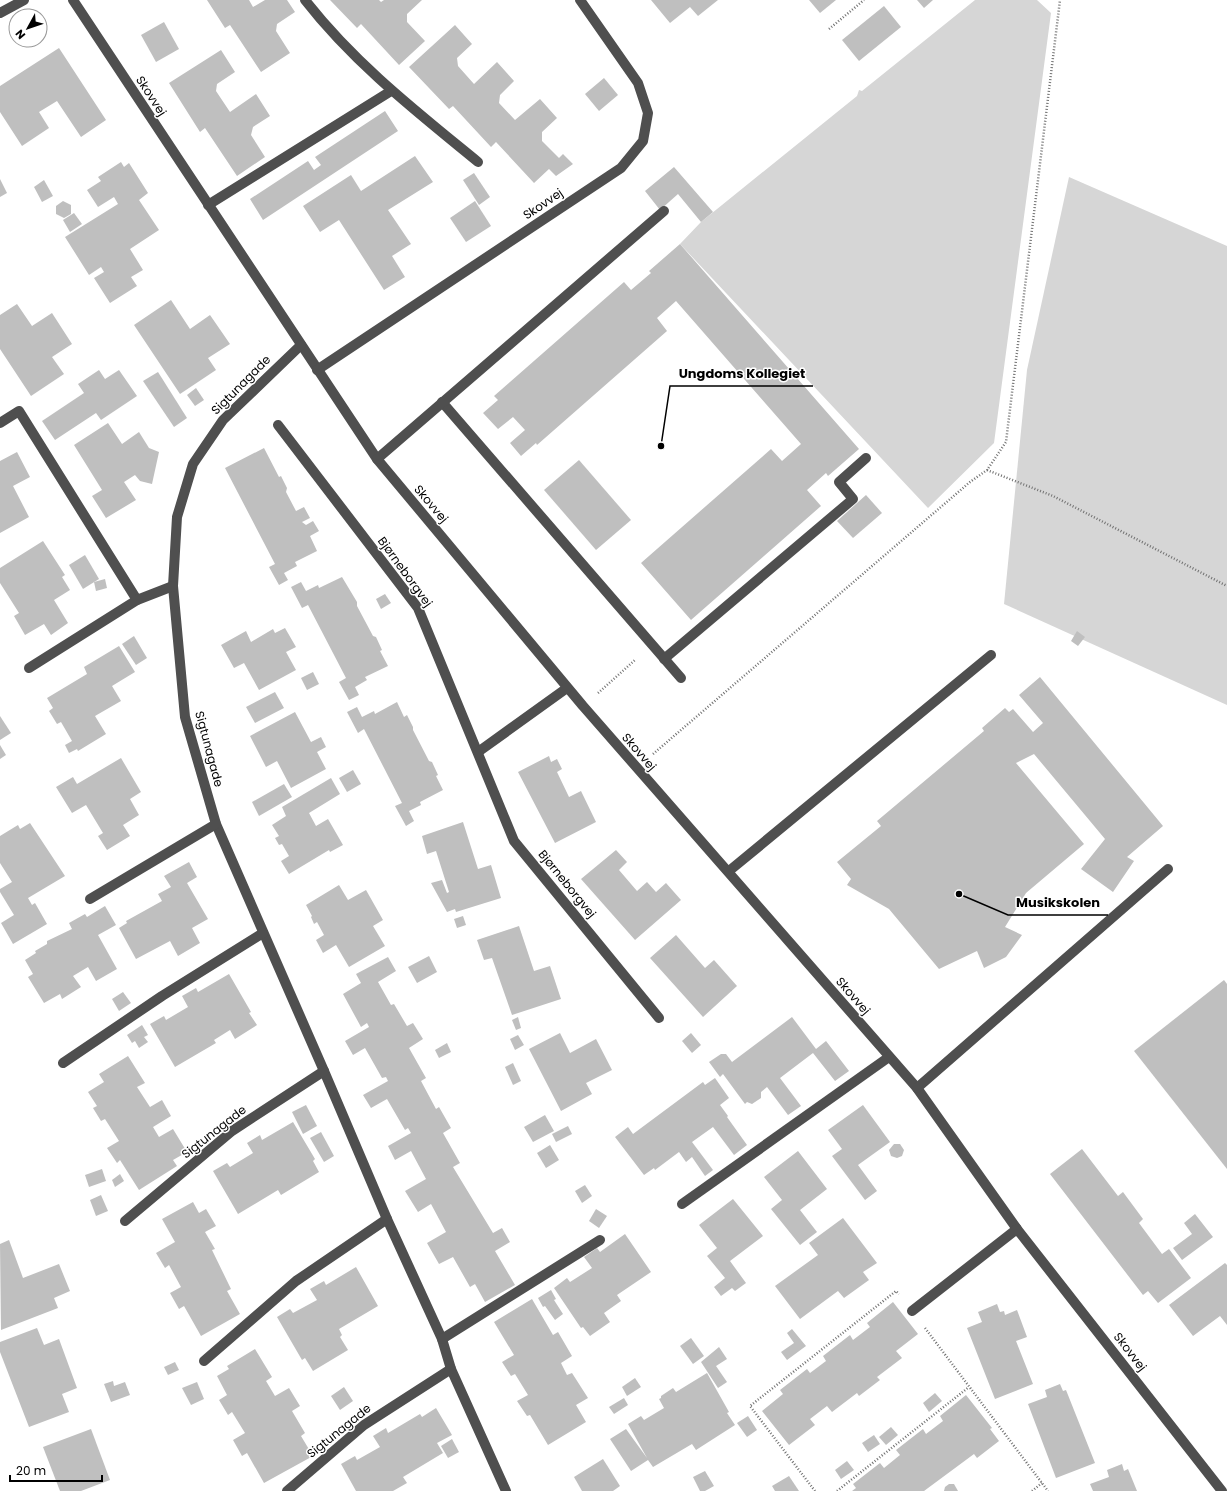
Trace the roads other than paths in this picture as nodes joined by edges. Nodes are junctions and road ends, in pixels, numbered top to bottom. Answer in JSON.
{"nodes":[{"id":1,"x":24,"y":0,"type":"edge"},
{"id":2,"x":73,"y":0,"type":"edge"},
{"id":3,"x":305,"y":0,"type":"edge"},
{"id":4,"x":580,"y":0,"type":"edge"},
{"id":5,"x":0,"y":13,"type":"edge"},
{"id":6,"x":391,"y":90,"type":"junction"},
{"id":7,"x":478,"y":162,"type":"dead end"},
{"id":8,"x":208,"y":205,"type":"junction"},
{"id":9,"x":664,"y":211,"type":"dead end"},
{"id":10,"x":301,"y":346,"type":"junction"},
{"id":11,"x":317,"y":370,"type":"junction"},
{"id":12,"x":442,"y":402,"type":"junction"},
{"id":13,"x":0,"y":423,"type":"edge"},
{"id":14,"x":278,"y":425,"type":"dead end"},
{"id":15,"x":866,"y":458,"type":"dead end"},
{"id":16,"x":377,"y":459,"type":"junction"},
{"id":17,"x":173,"y":586,"type":"junction"},
{"id":18,"x":137,"y":600,"type":"junction"},
{"id":19,"x":991,"y":655,"type":"dead end"},
{"id":20,"x":664,"y":659,"type":"junction"},
{"id":21,"x":29,"y":668,"type":"dead end"},
{"id":22,"x":681,"y":678,"type":"dead end"},
{"id":23,"x":567,"y":688,"type":"junction"},
{"id":24,"x":478,"y":752,"type":"junction"},
{"id":25,"x":216,"y":824,"type":"junction"},
{"id":26,"x":1168,"y":869,"type":"dead end"},
{"id":27,"x":729,"y":871,"type":"junction"},
{"id":28,"x":90,"y":899,"type":"dead end"},
{"id":29,"x":263,"y":932,"type":"junction"},
{"id":30,"x":659,"y":1018,"type":"dead end"},
{"id":31,"x":889,"y":1057,"type":"junction"},
{"id":32,"x":63,"y":1063,"type":"dead end"},
{"id":33,"x":324,"y":1071,"type":"junction"},
{"id":34,"x":917,"y":1088,"type":"junction"},
{"id":35,"x":682,"y":1204,"type":"dead end"},
{"id":36,"x":387,"y":1219,"type":"junction"},
{"id":37,"x":125,"y":1221,"type":"dead end"},
{"id":38,"x":1017,"y":1229,"type":"junction"},
{"id":39,"x":600,"y":1240,"type":"dead end"},
{"id":40,"x":912,"y":1312,"type":"road end"},
{"id":41,"x":442,"y":1339,"type":"junction"},
{"id":42,"x":204,"y":1361,"type":"dead end"},
{"id":43,"x":451,"y":1369,"type":"junction"},
{"id":44,"x":287,"y":1491,"type":"edge"},
{"id":45,"x":506,"y":1491,"type":"edge"},
{"id":46,"x":1222,"y":1491,"type":"edge"}],
"edges":[{"from":1,"to":5,"type":"street"},
{"from":2,"to":8,"type":"street","name":"Skovvej"},
{"from":3,"to":6,"type":"street"},
{"from":4,"to":11,"type":"street","name":"Skovvej"},
{"from":6,"to":7,"type":"street"},
{"from":6,"to":8,"type":"street"},
{"from":8,"to":10,"type":"street","name":"Skovvej"},
{"from":9,"to":12,"type":"street"},
{"from":10,"to":11,"type":"street","name":"Skovvej"},
{"from":10,"to":17,"type":"street","name":"Sigtunagade"},
{"from":11,"to":16,"type":"street","name":"Skovvej"},
{"from":12,"to":16,"type":"street"},
{"from":12,"to":20,"type":"street"},
{"from":13,"to":18,"type":"street"},
{"from":14,"to":24,"type":"street","name":"Bjørneborgvej"},
{"from":15,"to":20,"type":"street"},
{"from":16,"to":23,"type":"street","name":"Skovvej"},
{"from":17,"to":18,"type":"street"},
{"from":17,"to":25,"type":"street","name":"Sigtunagade"},
{"from":18,"to":21,"type":"street"},
{"from":19,"to":27,"type":"street"},
{"from":20,"to":22,"type":"street"},
{"from":23,"to":24,"type":"street"},
{"from":23,"to":27,"type":"street","name":"Skovvej"},
{"from":24,"to":30,"type":"street","name":"Bjørneborgvej"},
{"from":25,"to":28,"type":"street"},
{"from":25,"to":29,"type":"street","name":"Sigtunagade"},
{"from":26,"to":34,"type":"street"},
{"from":27,"to":31,"type":"street","name":"Skovvej"},
{"from":29,"to":32,"type":"street"},
{"from":29,"to":33,"type":"street","name":"Sigtunagade"},
{"from":31,"to":34,"type":"street","name":"Skovvej"},
{"from":31,"to":35,"type":"street"},
{"from":33,"to":36,"type":"street","name":"Sigtunagade"},
{"from":33,"to":37,"type":"street","name":"Sigtunagade"},
{"from":34,"to":38,"type":"street","name":"Skovvej"},
{"from":36,"to":41,"type":"street","name":"Sigtunagade"},
{"from":36,"to":42,"type":"street"},
{"from":38,"to":40,"type":"street"},
{"from":38,"to":46,"type":"street","name":"Skovvej"},
{"from":39,"to":41,"type":"street"},
{"from":41,"to":43,"type":"street","name":"Sigtunagade"},
{"from":43,"to":44,"type":"street","name":"Sigtunagade"},
{"from":43,"to":45,"type":"street","name":"Sigtunagade"}]}
